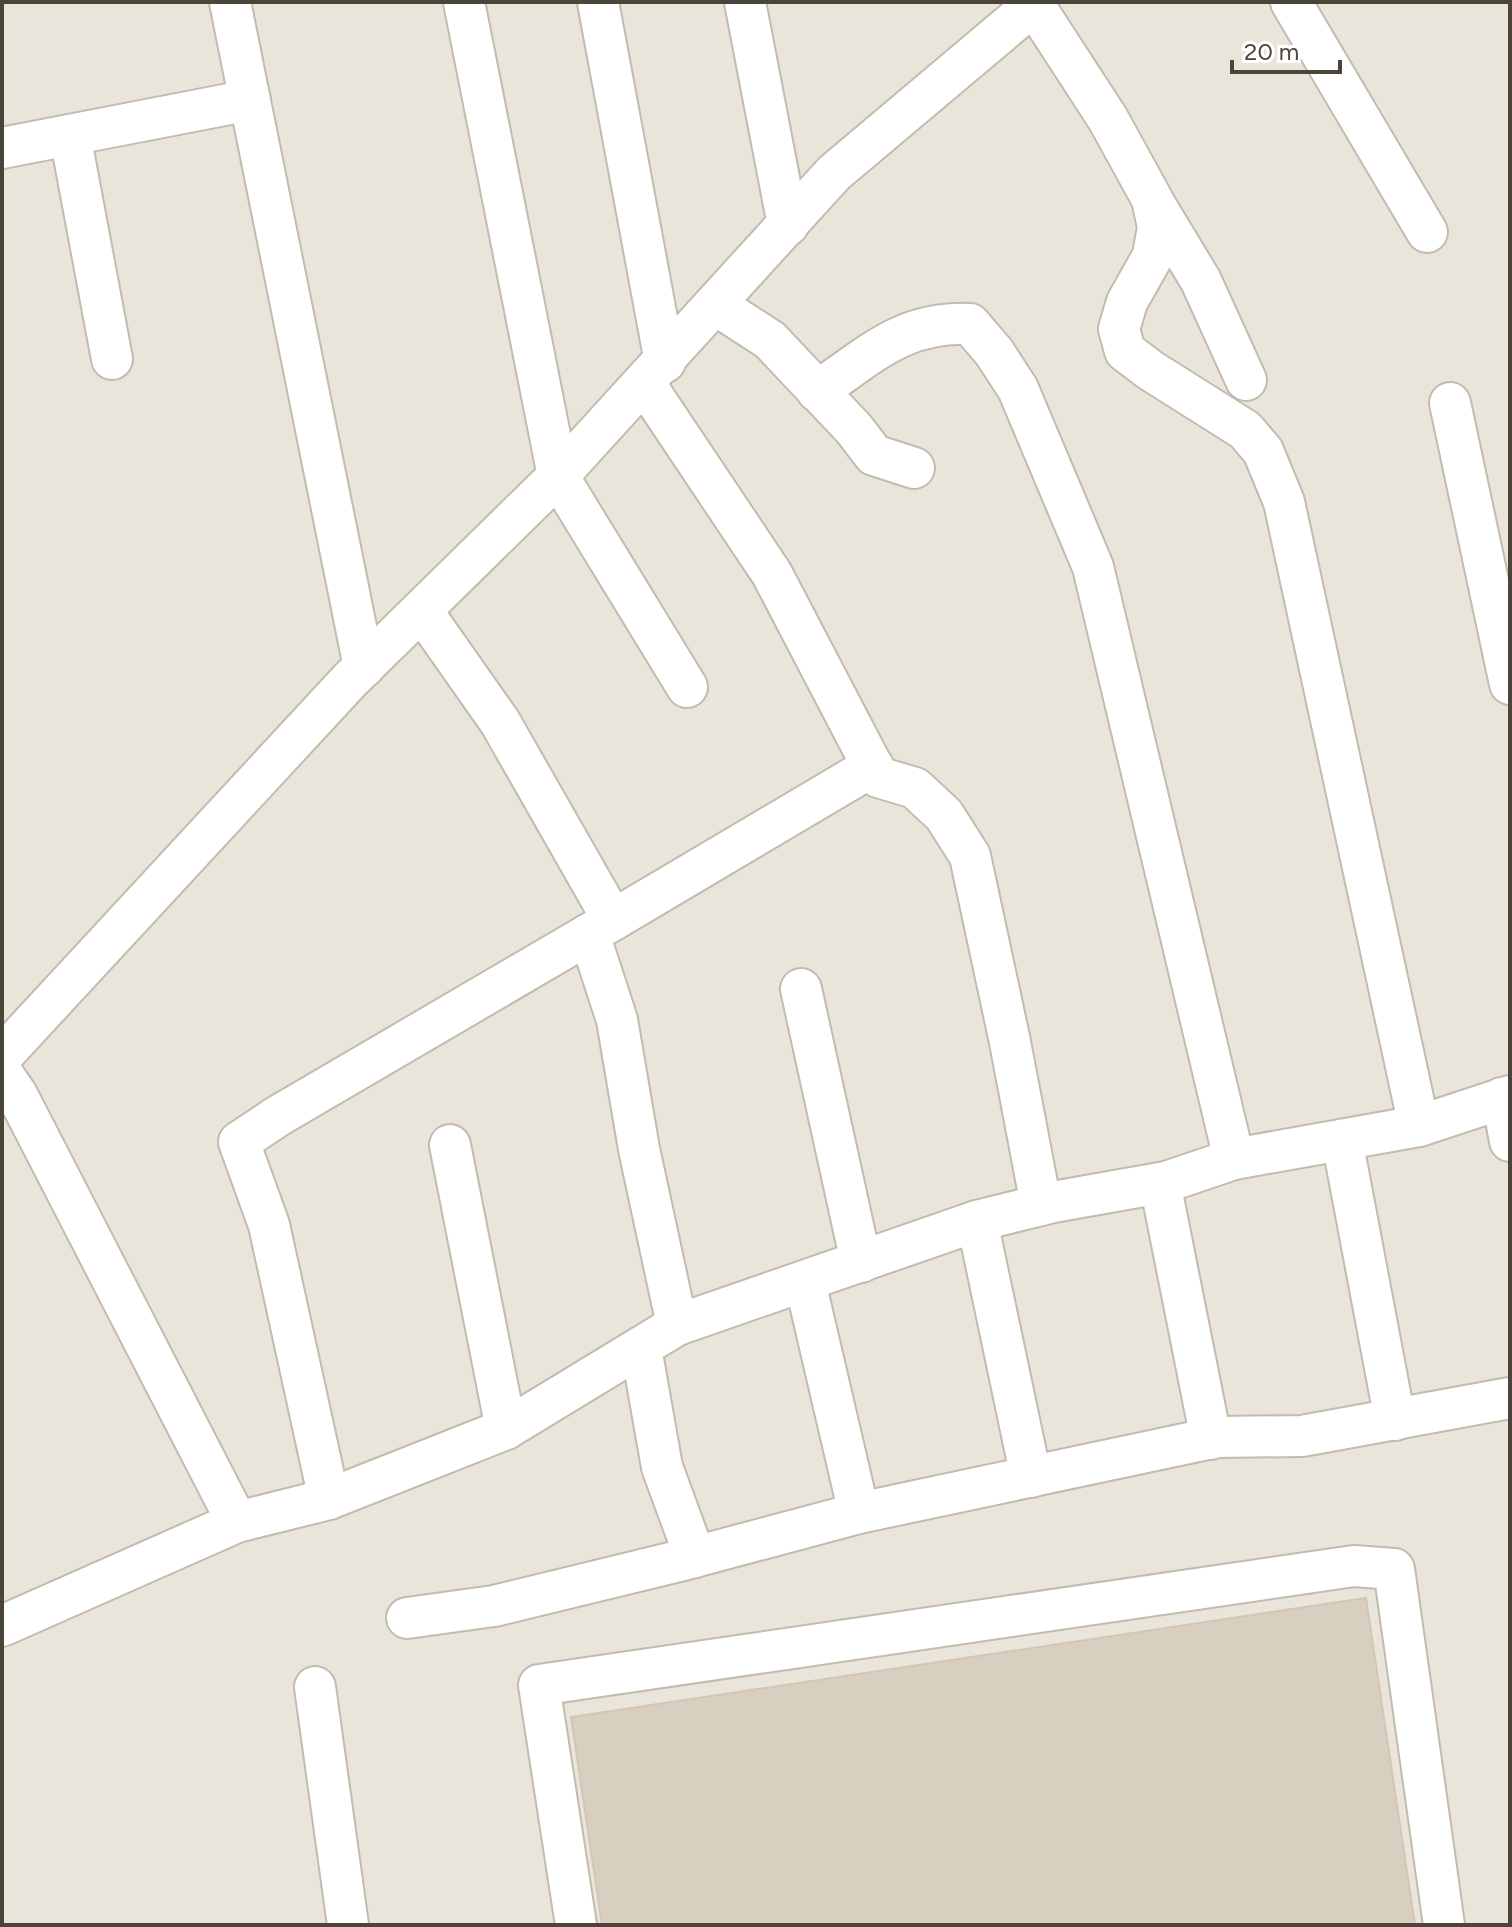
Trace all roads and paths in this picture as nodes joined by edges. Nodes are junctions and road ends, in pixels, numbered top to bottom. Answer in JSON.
{"nodes":[{"id":1,"x":230,"y":2,"type":"edge"},
{"id":2,"x":464,"y":2,"type":"edge"},
{"id":3,"x":745,"y":2,"type":"edge"},
{"id":4,"x":1291,"y":2,"type":"edge"},
{"id":5,"x":1036,"y":3,"type":"edge"},
{"id":6,"x":610,"y":4,"type":"edge"},
{"id":7,"x":250,"y":100,"type":"junction"},
{"id":8,"x":70,"y":135,"type":"junction"},
{"id":9,"x":2,"y":148,"type":"edge"},
{"id":10,"x":1152,"y":199,"type":"junction"},
{"id":11,"x":788,"y":225,"type":"junction"},
{"id":12,"x":1427,"y":232,"type":"dead end"},
{"id":13,"x":716,"y":305,"type":"junction"},
{"id":14,"x":112,"y":359,"type":"dead end"},
{"id":15,"x":655,"y":373,"type":"junction"},
{"id":16,"x":1246,"y":380,"type":"dead end"},
{"id":17,"x":817,"y":391,"type":"junction"},
{"id":18,"x":1450,"y":403,"type":"dead end"},
{"id":19,"x":914,"y":468,"type":"dead end"},
{"id":20,"x":558,"y":476,"type":"junction"},
{"id":21,"x":422,"y":611,"type":"junction"},
{"id":22,"x":364,"y":667,"type":"junction"},
{"id":23,"x":1510,"y":684,"type":"edge"},
{"id":24,"x":687,"y":687,"type":"dead end"},
{"id":25,"x":873,"y":766,"type":"junction"},
{"id":26,"x":601,"y":927,"type":"junction"},
{"id":27,"x":801,"y":989,"type":"dead end"},
{"id":28,"x":2,"y":1056,"type":"edge"},
{"id":29,"x":2,"y":1073,"type":"edge"},
{"id":30,"x":1506,"y":1097,"type":"edge"},
{"id":31,"x":1419,"y":1126,"type":"junction"},
{"id":32,"x":1342,"y":1140,"type":"junction"},
{"id":33,"x":1510,"y":1141,"type":"edge"},
{"id":34,"x":450,"y":1145,"type":"dead end"},
{"id":35,"x":1234,"y":1159,"type":"junction"},
{"id":36,"x":1160,"y":1183,"type":"junction"},
{"id":37,"x":1041,"y":1205,"type":"junction"},
{"id":38,"x":977,"y":1221,"type":"junction"},
{"id":39,"x":861,"y":1262,"type":"junction"},
{"id":40,"x":805,"y":1282,"type":"junction"},
{"id":41,"x":677,"y":1325,"type":"junction"},
{"id":42,"x":641,"y":1348,"type":"junction"},
{"id":43,"x":1510,"y":1398,"type":"edge"},
{"id":44,"x":1395,"y":1420,"type":"junction"},
{"id":45,"x":506,"y":1429,"type":"junction"},
{"id":46,"x":1211,"y":1439,"type":"junction"},
{"id":47,"x":1031,"y":1477,"type":"junction"},
{"id":48,"x":329,"y":1499,"type":"junction"},
{"id":49,"x":859,"y":1513,"type":"junction"},
{"id":50,"x":237,"y":1522,"type":"junction"},
{"id":51,"x":695,"y":1557,"type":"junction"},
{"id":52,"x":407,"y":1618,"type":"dead end"},
{"id":53,"x":2,"y":1626,"type":"edge"},
{"id":54,"x":315,"y":1687,"type":"dead end"},
{"id":55,"x":348,"y":1925,"type":"edge"},
{"id":56,"x":576,"y":1925,"type":"edge"},
{"id":57,"x":1444,"y":1925,"type":"edge"}],
"edges":[{"from":1,"to":7,"type":"street"},
{"from":2,"to":20,"type":"street"},
{"from":3,"to":11,"type":"street"},
{"from":4,"to":12,"type":"street"},
{"from":5,"to":10,"type":"street"},
{"from":5,"to":11,"type":"street"},
{"from":6,"to":15,"type":"street"},
{"from":7,"to":8,"type":"street"},
{"from":7,"to":22,"type":"street"},
{"from":8,"to":9,"type":"street"},
{"from":8,"to":14,"type":"street"},
{"from":10,"to":16,"type":"street"},
{"from":10,"to":31,"type":"street"},
{"from":11,"to":13,"type":"street"},
{"from":13,"to":15,"type":"street"},
{"from":13,"to":17,"type":"street"},
{"from":15,"to":20,"type":"street"},
{"from":15,"to":25,"type":"street"},
{"from":17,"to":19,"type":"street"},
{"from":17,"to":35,"type":"street"},
{"from":18,"to":23,"type":"street"},
{"from":20,"to":21,"type":"street"},
{"from":20,"to":24,"type":"street"},
{"from":21,"to":22,"type":"street"},
{"from":21,"to":26,"type":"street"},
{"from":22,"to":28,"type":"street"},
{"from":25,"to":26,"type":"street"},
{"from":25,"to":37,"type":"street"},
{"from":26,"to":41,"type":"street"},
{"from":26,"to":48,"type":"street"},
{"from":27,"to":39,"type":"street"},
{"from":29,"to":50,"type":"street"},
{"from":30,"to":31,"type":"street"},
{"from":30,"to":33,"type":"street"},
{"from":31,"to":32,"type":"street"},
{"from":32,"to":35,"type":"street"},
{"from":32,"to":44,"type":"street"},
{"from":34,"to":45,"type":"street"},
{"from":35,"to":36,"type":"street"},
{"from":36,"to":37,"type":"street"},
{"from":36,"to":46,"type":"street"},
{"from":37,"to":38,"type":"street"},
{"from":38,"to":39,"type":"street"},
{"from":38,"to":47,"type":"street"},
{"from":39,"to":40,"type":"street"},
{"from":40,"to":41,"type":"street"},
{"from":40,"to":49,"type":"street"},
{"from":41,"to":42,"type":"street"},
{"from":42,"to":45,"type":"street"},
{"from":42,"to":51,"type":"street"},
{"from":43,"to":44,"type":"street"},
{"from":44,"to":46,"type":"street"},
{"from":45,"to":48,"type":"street"},
{"from":46,"to":47,"type":"street"},
{"from":47,"to":49,"type":"street"},
{"from":48,"to":50,"type":"street"},
{"from":49,"to":51,"type":"street"},
{"from":50,"to":53,"type":"street"},
{"from":51,"to":52,"type":"street"},
{"from":54,"to":55,"type":"street"},
{"from":56,"to":57,"type":"street"}]}
